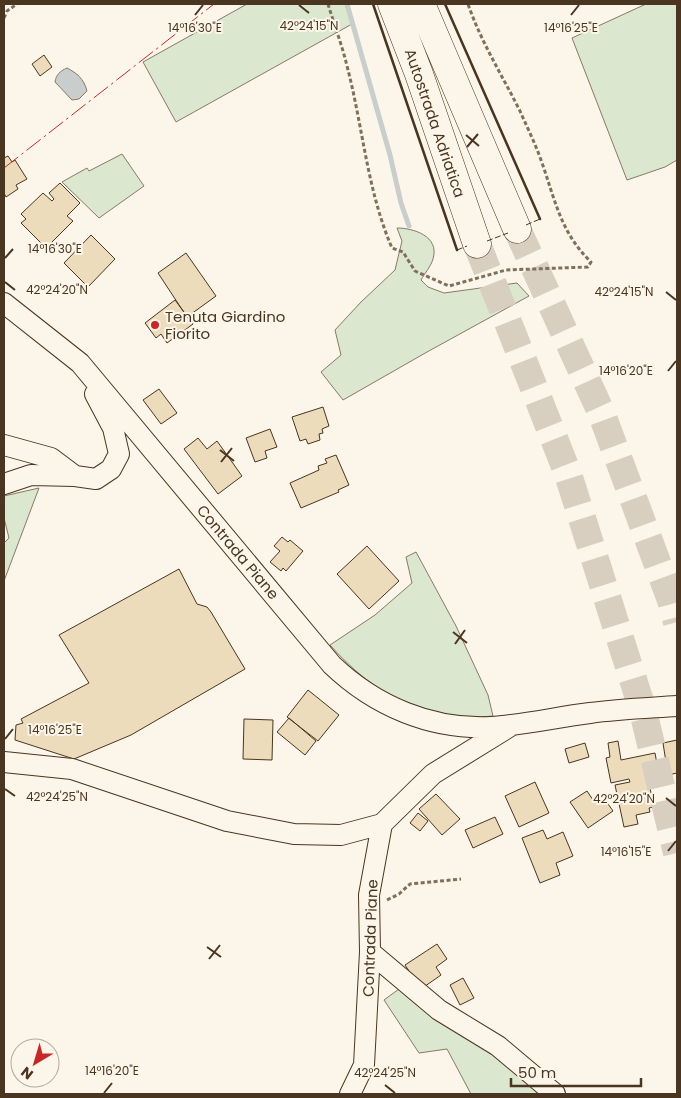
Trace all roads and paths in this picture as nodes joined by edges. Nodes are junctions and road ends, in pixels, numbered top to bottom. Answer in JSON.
{"nodes":[{"id":1,"x":16,"y":4,"type":"edge"},
{"id":2,"x":328,"y":4,"type":"edge"},
{"id":3,"x":392,"y":4,"type":"edge"},
{"id":4,"x":421,"y":4,"type":"edge"},
{"id":5,"x":4,"y":18,"type":"edge"},
{"id":6,"x":368,"y":174,"type":"dead end"},
{"id":7,"x":516,"y":229,"type":"tunnel mouth"},
{"id":8,"x":477,"y":244,"type":"tunnel mouth"},
{"id":9,"x":4,"y":303,"type":"edge"},
{"id":10,"x":80,"y":363,"type":"junction"},
{"id":11,"x":4,"y":445,"type":"edge"},
{"id":12,"x":75,"y":476,"type":"junction"},
{"id":13,"x":4,"y":484,"type":"edge"},
{"id":14,"x":677,"y":706,"type":"edge"},
{"id":15,"x":512,"y":725,"type":"junction"},
{"id":16,"x":4,"y":762,"type":"edge"},
{"id":17,"x":382,"y":824,"type":"junction"},
{"id":18,"x":461,"y":879,"type":"dead end"},
{"id":19,"x":369,"y":904,"type":"junction"},
{"id":20,"x":370,"y":952,"type":"junction"},
{"id":21,"x":350,"y":1094,"type":"edge"},
{"id":22,"x":554,"y":1094,"type":"edge"}],
"edges":[{"from":1,"to":5,"type":"path"},
{"from":2,"to":6,"type":"path"},
{"from":3,"to":8,"type":"highway","name":"Autostrada Adriatica"},
{"from":4,"to":7,"type":"highway","name":"Autostrada Adriatica"},
{"from":9,"to":10,"type":"street","name":"Contrada Piane"},
{"from":10,"to":12,"type":"street"},
{"from":10,"to":15,"type":"street","name":"Contrada Piane"},
{"from":11,"to":12,"type":"street"},
{"from":12,"to":13,"type":"street"},
{"from":14,"to":15,"type":"street","name":"Contrada Piane"},
{"from":15,"to":17,"type":"street","name":"Contrada Piane"},
{"from":16,"to":17,"type":"street"},
{"from":17,"to":19,"type":"street","name":"Contrada Piane"},
{"from":18,"to":19,"type":"path"},
{"from":19,"to":20,"type":"street","name":"Contrada Piane"},
{"from":20,"to":21,"type":"street","name":"Contrada Piane"},
{"from":20,"to":22,"type":"street"}]}
